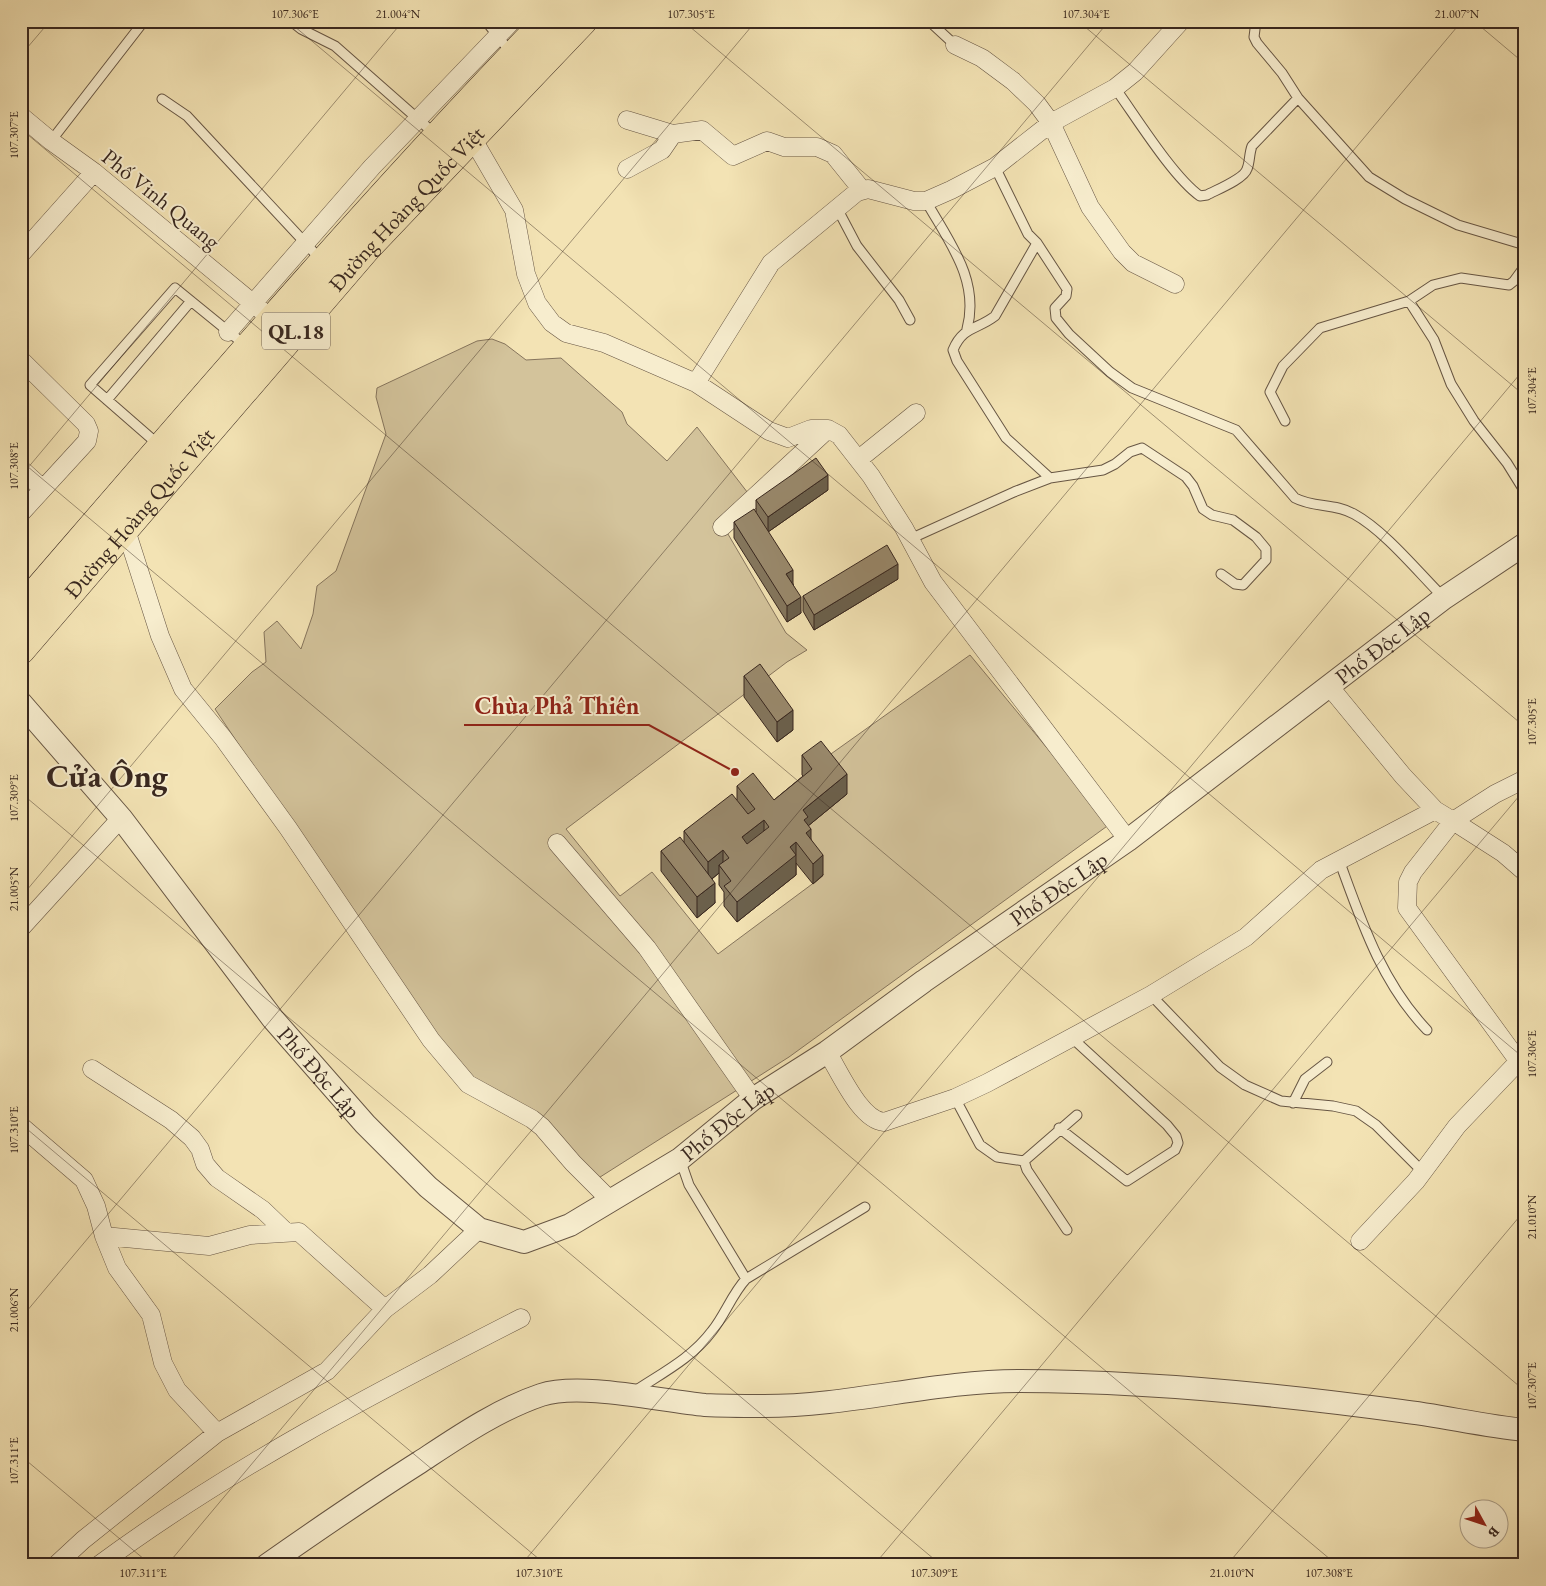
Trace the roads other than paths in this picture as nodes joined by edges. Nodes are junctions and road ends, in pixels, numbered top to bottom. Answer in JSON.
{"nodes":[{"id":1,"x":144,"y":21,"type":"edge"},
{"id":2,"x":291,"y":21,"type":"edge"},
{"id":3,"x":486,"y":21,"type":"edge"},
{"id":4,"x":512,"y":21,"type":"edge"},
{"id":5,"x":546,"y":21,"type":"edge"},
{"id":6,"x":583,"y":21,"type":"edge"},
{"id":7,"x":930,"y":21,"type":"edge"},
{"id":8,"x":1181,"y":21,"type":"edge"},
{"id":9,"x":1256,"y":21,"type":"edge"},
{"id":10,"x":955,"y":45,"type":"joint"},
{"id":11,"x":506,"y":46,"type":"junction"},
{"id":12,"x":1115,"y":88,"type":"junction"},
{"id":13,"x":1298,"y":98,"type":"junction"},
{"id":14,"x":162,"y":99,"type":"dead end"},
{"id":15,"x":21,"y":116,"type":"edge"},
{"id":16,"x":626,"y":120,"type":"dead end"},
{"id":17,"x":1051,"y":123,"type":"junction"},
{"id":18,"x":427,"y":127,"type":"junction"},
{"id":19,"x":673,"y":134,"type":"junction"},
{"id":20,"x":471,"y":136,"type":"junction"},
{"id":21,"x":51,"y":141,"type":"junction"},
{"id":22,"x":995,"y":167,"type":"junction"},
{"id":23,"x":627,"y":169,"type":"dead end"},
{"id":24,"x":94,"y":172,"type":"junction"},
{"id":25,"x":862,"y":190,"type":"junction"},
{"id":26,"x":926,"y":201,"type":"junction"},
{"id":27,"x":837,"y":208,"type":"junction"},
{"id":28,"x":1037,"y":243,"type":"junction"},
{"id":29,"x":1525,"y":245,"type":"edge"},
{"id":30,"x":314,"y":252,"type":"junction"},
{"id":31,"x":21,"y":254,"type":"edge"},
{"id":32,"x":1525,"y":266,"type":"edge"},
{"id":33,"x":1175,"y":284,"type":"dead end"},
{"id":34,"x":191,"y":301,"type":"junction"},
{"id":35,"x":1409,"y":301,"type":"junction"},
{"id":36,"x":262,"y":311,"type":"junction"},
{"id":37,"x":910,"y":320,"type":"dead end"},
{"id":38,"x":967,"y":329,"type":"junction"},
{"id":39,"x":237,"y":339,"type":"junction"},
{"id":40,"x":21,"y":360,"type":"edge"},
{"id":41,"x":696,"y":382,"type":"junction"},
{"id":42,"x":107,"y":400,"type":"junction"},
{"id":43,"x":916,"y":414,"type":"dead end"},
{"id":44,"x":1286,"y":421,"type":"dead end"},
{"id":45,"x":828,"y":429,"type":"junction"},
{"id":46,"x":161,"y":447,"type":"junction"},
{"id":47,"x":859,"y":459,"type":"junction"},
{"id":48,"x":21,"y":470,"type":"edge"},
{"id":49,"x":1050,"y":478,"type":"junction"},
{"id":50,"x":42,"y":489,"type":"junction"},
{"id":51,"x":1525,"y":492,"type":"edge"},
{"id":52,"x":21,"y":513,"type":"edge"},
{"id":53,"x":722,"y":527,"type":"dead end"},
{"id":54,"x":126,"y":530,"type":"junction"},
{"id":55,"x":910,"y":539,"type":"junction"},
{"id":56,"x":1525,"y":544,"type":"edge"},
{"id":57,"x":1222,"y":574,"type":"dead end"},
{"id":58,"x":1444,"y":598,"type":"junction"},
{"id":59,"x":21,"y":609,"type":"edge"},
{"id":60,"x":21,"y":650,"type":"edge"},
{"id":61,"x":1329,"y":686,"type":"junction"},
{"id":62,"x":21,"y":703,"type":"edge"},
{"id":63,"x":1525,"y":779,"type":"edge"},
{"id":64,"x":1431,"y":805,"type":"junction"},
{"id":65,"x":121,"y":818,"type":"junction"},
{"id":66,"x":1453,"y":821,"type":"junction"},
{"id":67,"x":1128,"y":840,"type":"junction"},
{"id":68,"x":557,"y":843,"type":"dead end"},
{"id":69,"x":1339,"y":860,"type":"junction"},
{"id":70,"x":1525,"y":872,"type":"edge"},
{"id":71,"x":21,"y":928,"type":"edge"},
{"id":72,"x":1151,"y":995,"type":"junction"},
{"id":73,"x":1426,"y":1030,"type":"dead end"},
{"id":74,"x":1071,"y":1036,"type":"junction"},
{"id":75,"x":827,"y":1052,"type":"junction"},
{"id":76,"x":1327,"y":1062,"type":"dead end"},
{"id":77,"x":1521,"y":1066,"type":"edge"},
{"id":78,"x":92,"y":1069,"type":"dead end"},
{"id":79,"x":955,"y":1098,"type":"junction"},
{"id":80,"x":753,"y":1099,"type":"junction"},
{"id":81,"x":1293,"y":1103,"type":"junction"},
{"id":82,"x":1077,"y":1115,"type":"dead end"},
{"id":83,"x":21,"y":1126,"type":"edge"},
{"id":84,"x":1059,"y":1128,"type":"junction"},
{"id":85,"x":680,"y":1159,"type":"junction"},
{"id":86,"x":1024,"y":1161,"type":"junction"},
{"id":87,"x":1423,"y":1172,"type":"junction"},
{"id":88,"x":610,"y":1200,"type":"junction"},
{"id":89,"x":865,"y":1207,"type":"dead end"},
{"id":90,"x":479,"y":1229,"type":"junction"},
{"id":91,"x":1067,"y":1230,"type":"dead end"},
{"id":92,"x":286,"y":1232,"type":"junction"},
{"id":93,"x":104,"y":1236,"type":"junction"},
{"id":94,"x":1360,"y":1241,"type":"dead end"},
{"id":95,"x":746,"y":1279,"type":"junction"},
{"id":96,"x":385,"y":1309,"type":"junction"},
{"id":97,"x":521,"y":1318,"type":"dead end"},
{"id":98,"x":627,"y":1395,"type":"junction"},
{"id":99,"x":1525,"y":1430,"type":"edge"},
{"id":100,"x":217,"y":1433,"type":"junction"},
{"id":101,"x":56,"y":1565,"type":"edge"},
{"id":102,"x":99,"y":1565,"type":"edge"},
{"id":103,"x":266,"y":1565,"type":"edge"}],
"edges":[{"from":1,"to":21,"type":"lane"},
{"from":2,"to":18,"type":"lane"},
{"from":3,"to":11,"type":"lane"},
{"from":4,"to":11,"type":"street"},
{"from":5,"to":11,"type":"highway","name":"Đường Hoàng Quốc Việt","number":"QL.18"},
{"from":6,"to":20,"type":"highway","name":"Đường Hoàng Quốc Việt","number":"QL.18"},
{"from":7,"to":10,"type":"lane"},
{"from":8,"to":12,"type":"street"},
{"from":9,"to":13,"type":"lane"},
{"from":10,"to":17,"type":"street"},
{"from":11,"to":18,"type":"highway","name":"Đường Hoàng Quốc Việt","number":"QL.18"},
{"from":12,"to":13,"type":"lane"},
{"from":12,"to":17,"type":"street"},
{"from":13,"to":29,"type":"lane"},
{"from":14,"to":30,"type":"lane"},
{"from":15,"to":21,"type":"street","name":"Phố Vinh Quang"},
{"from":16,"to":19,"type":"street"},
{"from":17,"to":22,"type":"street"},
{"from":17,"to":33,"type":"street"},
{"from":18,"to":30,"type":"highway","name":"Đường Hoàng Quốc Việt","number":"QL.18"},
{"from":19,"to":23,"type":"street"},
{"from":19,"to":25,"type":"street"},
{"from":20,"to":41,"type":"street"},
{"from":20,"to":54,"type":"highway","name":"Đường Hoàng Quốc Việt","number":"QL.18"},
{"from":21,"to":24,"type":"street","name":"Phố Vinh Quang"},
{"from":22,"to":26,"type":"street"},
{"from":22,"to":28,"type":"lane"},
{"from":24,"to":31,"type":"street"},
{"from":24,"to":36,"type":"street","name":"Phố Vinh Quang"},
{"from":25,"to":26,"type":"street"},
{"from":25,"to":27,"type":"street"},
{"from":26,"to":38,"type":"lane"},
{"from":27,"to":37,"type":"lane"},
{"from":27,"to":41,"type":"street"},
{"from":28,"to":38,"type":"lane"},
{"from":28,"to":58,"type":"lane"},
{"from":30,"to":36,"type":"highway","name":"Đường Hoàng Quốc Việt","number":"QL.18"},
{"from":32,"to":35,"type":"lane"},
{"from":34,"to":39,"type":"lane"},
{"from":34,"to":42,"type":"lane"},
{"from":34,"to":42,"type":"lane"},
{"from":35,"to":44,"type":"lane"},
{"from":35,"to":51,"type":"lane"},
{"from":36,"to":39,"type":"highway","name":"Đường Hoàng Quốc Việt","number":"QL.18"},
{"from":38,"to":49,"type":"lane"},
{"from":39,"to":46,"type":"highway","name":"Đường Hoàng Quốc Việt","number":"QL.18"},
{"from":40,"to":50,"type":"street"},
{"from":41,"to":45,"type":"street"},
{"from":42,"to":46,"type":"lane"},
{"from":43,"to":47,"type":"street"},
{"from":45,"to":47,"type":"street"},
{"from":45,"to":53,"type":"street"},
{"from":46,"to":59,"type":"highway","name":"Đường Hoàng Quốc Việt","number":"QL.18"},
{"from":47,"to":55,"type":"street"},
{"from":48,"to":50,"type":"street"},
{"from":49,"to":55,"type":"lane"},
{"from":49,"to":57,"type":"lane"},
{"from":50,"to":52,"type":"street"},
{"from":54,"to":60,"type":"highway","name":"Đường Hoàng Quốc Việt","number":"QL.18"},
{"from":54,"to":88,"type":"street"},
{"from":55,"to":67,"type":"street"},
{"from":56,"to":58,"type":"street","name":"Phố Độc Lập"},
{"from":58,"to":61,"type":"street","name":"Phố Độc Lập"},
{"from":61,"to":64,"type":"street"},
{"from":61,"to":67,"type":"street","name":"Phố Độc Lập"},
{"from":62,"to":65,"type":"street","name":"Phố Độc Lập"},
{"from":63,"to":66,"type":"street"},
{"from":64,"to":66,"type":"street"},
{"from":64,"to":69,"type":"street"},
{"from":65,"to":71,"type":"street"},
{"from":65,"to":90,"type":"street","name":"Phố Độc Lập"},
{"from":66,"to":70,"type":"street"},
{"from":66,"to":77,"type":"street"},
{"from":67,"to":75,"type":"street","name":"Phố Độc Lập"},
{"from":68,"to":80,"type":"street"},
{"from":69,"to":72,"type":"street"},
{"from":69,"to":73,"type":"lane"},
{"from":72,"to":74,"type":"street"},
{"from":72,"to":81,"type":"lane"},
{"from":74,"to":79,"type":"street"},
{"from":74,"to":84,"type":"lane"},
{"from":75,"to":79,"type":"street"},
{"from":75,"to":80,"type":"street","name":"Phố Độc Lập"},
{"from":76,"to":81,"type":"lane"},
{"from":77,"to":87,"type":"street"},
{"from":78,"to":92,"type":"street"},
{"from":79,"to":86,"type":"lane"},
{"from":80,"to":85,"type":"street","name":"Phố Độc Lập"},
{"from":81,"to":87,"type":"lane"},
{"from":82,"to":84,"type":"lane"},
{"from":83,"to":93,"type":"street"},
{"from":84,"to":86,"type":"lane"},
{"from":85,"to":88,"type":"street","name":"Phố Độc Lập"},
{"from":85,"to":95,"type":"lane"},
{"from":86,"to":91,"type":"lane"},
{"from":87,"to":94,"type":"street"},
{"from":88,"to":90,"type":"street","name":"Phố Độc Lập"},
{"from":89,"to":95,"type":"lane"},
{"from":90,"to":96,"type":"street"},
{"from":92,"to":93,"type":"street"},
{"from":92,"to":96,"type":"street"},
{"from":93,"to":100,"type":"street"},
{"from":95,"to":98,"type":"lane"},
{"from":96,"to":100,"type":"street"},
{"from":97,"to":102,"type":"street"},
{"from":98,"to":99,"type":"street"},
{"from":98,"to":103,"type":"street"},
{"from":100,"to":101,"type":"street"}]}
